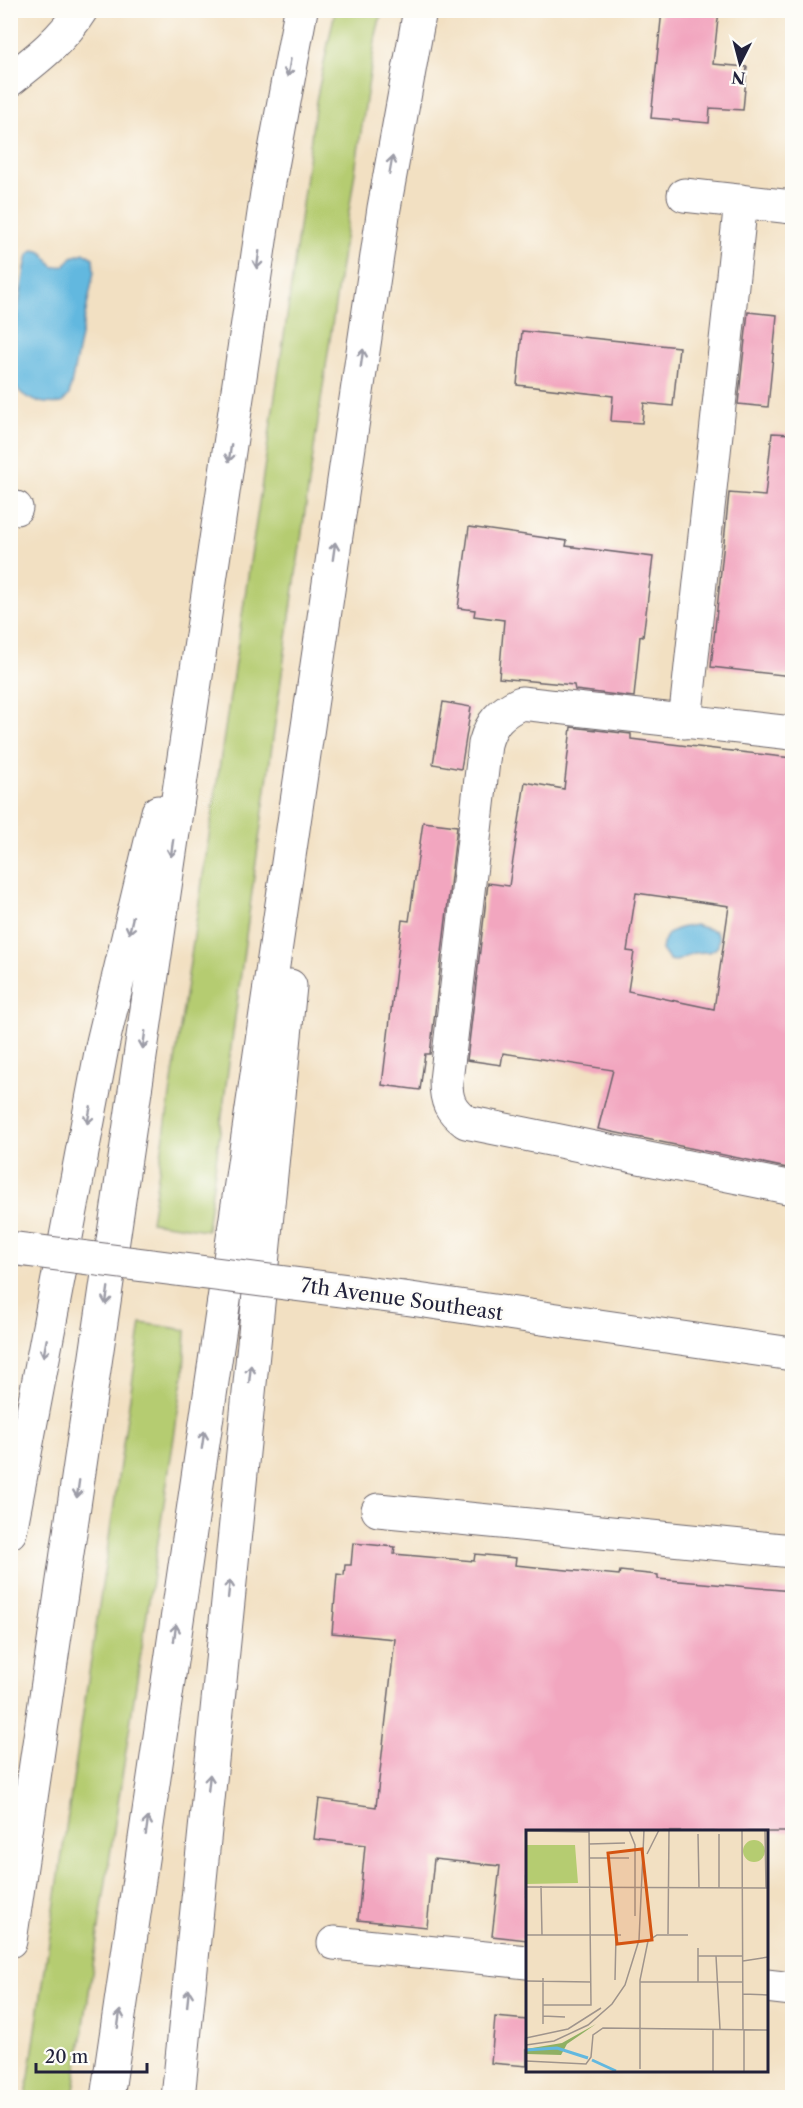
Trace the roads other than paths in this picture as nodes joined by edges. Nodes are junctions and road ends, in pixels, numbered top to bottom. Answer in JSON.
{"nodes":[{"id":1,"x":81,"y":10,"type":"edge"},
{"id":2,"x":301,"y":10,"type":"edge"},
{"id":3,"x":420,"y":10,"type":"edge"},
{"id":4,"x":10,"y":80,"type":"edge"},
{"id":5,"x":684,"y":195,"type":"dead end"},
{"id":6,"x":741,"y":201,"type":"junction"},
{"id":7,"x":792,"y":207,"type":"edge"},
{"id":8,"x":208,"y":603,"type":"junction"},
{"id":9,"x":326,"y":609,"type":"junction"},
{"id":10,"x":686,"y":722,"type":"junction"},
{"id":11,"x":792,"y":733,"type":"edge"},
{"id":12,"x":792,"y":1188,"type":"edge"},
{"id":13,"x":10,"y":1248,"type":"edge"},
{"id":14,"x":792,"y":1354,"type":"edge"},
{"id":15,"x":378,"y":1510,"type":"dead end"},
{"id":16,"x":10,"y":1532,"type":"edge"},
{"id":17,"x":792,"y":1551,"type":"edge"},
{"id":18,"x":10,"y":1941,"type":"edge"},
{"id":19,"x":334,"y":1943,"type":"dead end"},
{"id":20,"x":526,"y":1962,"type":"edge"},
{"id":21,"x":767,"y":1986,"type":"edge"},
{"id":22,"x":792,"y":1989,"type":"edge"},
{"id":23,"x":107,"y":2097,"type":"edge"},
{"id":24,"x":178,"y":2097,"type":"edge"}],
"edges":[{"from":1,"to":4,"type":"main road"},
{"from":2,"to":8,"type":"main road","one_way":true},
{"from":9,"to":3,"type":"main road","one_way":true},
{"from":5,"to":6,"type":"main road"},
{"from":6,"to":7,"type":"main road"},
{"from":6,"to":10,"type":"main road"},
{"from":8,"to":16,"type":"main road","one_way":true},
{"from":8,"to":18,"type":"main road","one_way":true},
{"from":23,"to":9,"type":"main road","one_way":true},
{"from":24,"to":9,"type":"main road","one_way":true},
{"from":10,"to":11,"type":"main road"},
{"from":10,"to":12,"type":"main road"},
{"from":13,"to":14,"type":"main road","name":"7th Avenue Southeast","bridge":true},
{"from":15,"to":17,"type":"main road"},
{"from":19,"to":20,"type":"main road"},
{"from":21,"to":22,"type":"main road"}]}
